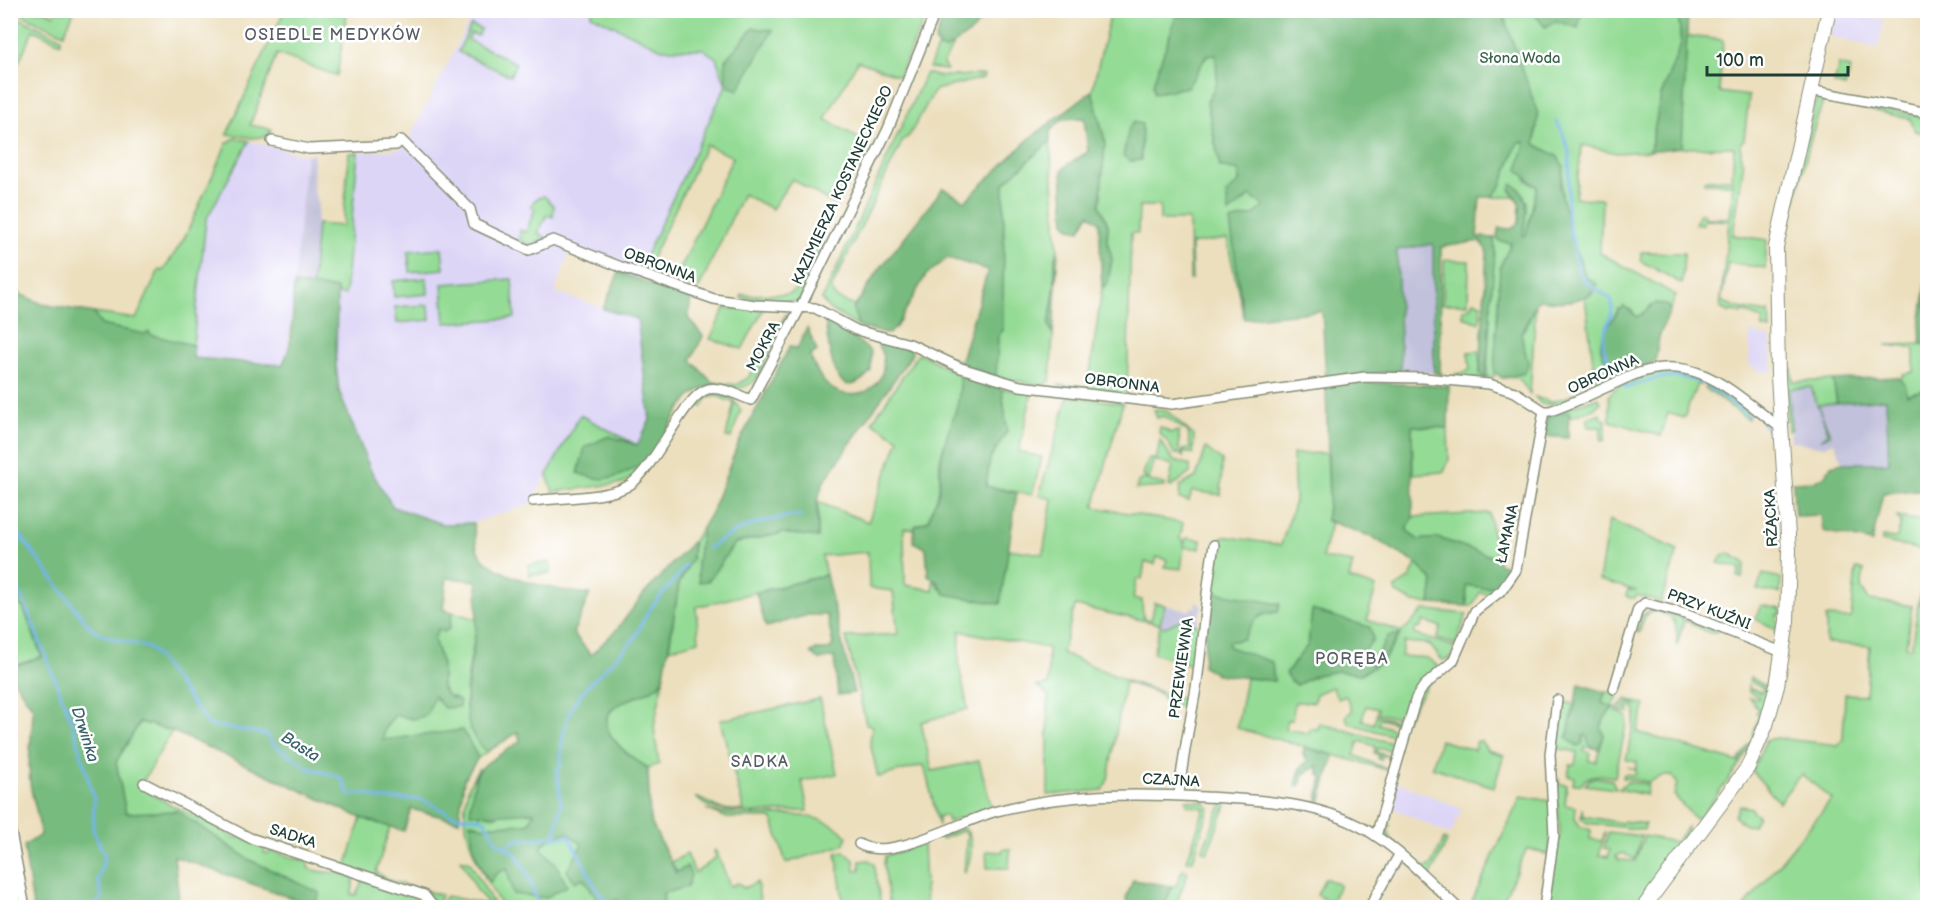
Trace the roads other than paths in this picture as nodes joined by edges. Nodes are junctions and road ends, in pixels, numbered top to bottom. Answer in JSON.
{"nodes":[{"id":1,"x":936,"y":10,"type":"edge"},
{"id":2,"x":1829,"y":10,"type":"edge"},
{"id":3,"x":1810,"y":90,"type":"junction"},
{"id":4,"x":1928,"y":113,"type":"edge"},
{"id":5,"x":272,"y":141,"type":"dead end"},
{"id":6,"x":801,"y":306,"type":"junction"},
{"id":7,"x":1544,"y":411,"type":"junction"},
{"id":8,"x":1782,"y":429,"type":"junction"},
{"id":9,"x":533,"y":501,"type":"dead end"},
{"id":10,"x":1214,"y":545,"type":"dead end"},
{"id":11,"x":1782,"y":652,"type":"junction"},
{"id":12,"x":1614,"y":688,"type":"dead end"},
{"id":13,"x":1557,"y":700,"type":"dead end"},
{"id":14,"x":144,"y":783,"type":"dead end"},
{"id":15,"x":1179,"y":795,"type":"junction"},
{"id":16,"x":10,"y":827,"type":"edge"},
{"id":17,"x":1376,"y":836,"type":"junction"},
{"id":18,"x":859,"y":844,"type":"dead end"},
{"id":19,"x":1399,"y":855,"type":"junction"},
{"id":20,"x":25,"y":908,"type":"edge"},
{"id":21,"x":434,"y":908,"type":"edge"},
{"id":22,"x":1369,"y":908,"type":"edge"},
{"id":23,"x":1458,"y":908,"type":"edge"},
{"id":24,"x":1544,"y":908,"type":"edge"},
{"id":25,"x":1643,"y":908,"type":"edge"}],
"edges":[{"from":1,"to":6,"type":"street","name":"KAZIMIERZA KOSTANECKIEGO"},
{"from":2,"to":3,"type":"street","name":"RŻĄCKA"},
{"from":3,"to":4,"type":"street"},
{"from":3,"to":8,"type":"street","name":"RŻĄCKA"},
{"from":5,"to":6,"type":"street","name":"OBRONNA"},
{"from":6,"to":7,"type":"street","name":"OBRONNA"},
{"from":6,"to":9,"type":"street","name":"MOKRA"},
{"from":7,"to":8,"type":"street","name":"OBRONNA"},
{"from":7,"to":17,"type":"street","name":"ŁAMANA"},
{"from":8,"to":11,"type":"street","name":"RŻĄCKA"},
{"from":10,"to":15,"type":"street","name":"PRZEWIEWNA"},
{"from":11,"to":12,"type":"street","name":"PRZY KUŹNI"},
{"from":11,"to":25,"type":"street","name":"RŻĄCKA"},
{"from":13,"to":24,"type":"street"},
{"from":14,"to":21,"type":"street","name":"SADKA"},
{"from":15,"to":17,"type":"street","name":"CZAJNA"},
{"from":15,"to":18,"type":"street","name":"CZAJNA"},
{"from":16,"to":20,"type":"street"},
{"from":17,"to":19,"type":"street","name":"CZAJNA"},
{"from":19,"to":22,"type":"street"},
{"from":19,"to":23,"type":"street","name":"CZAJNA"}]}
